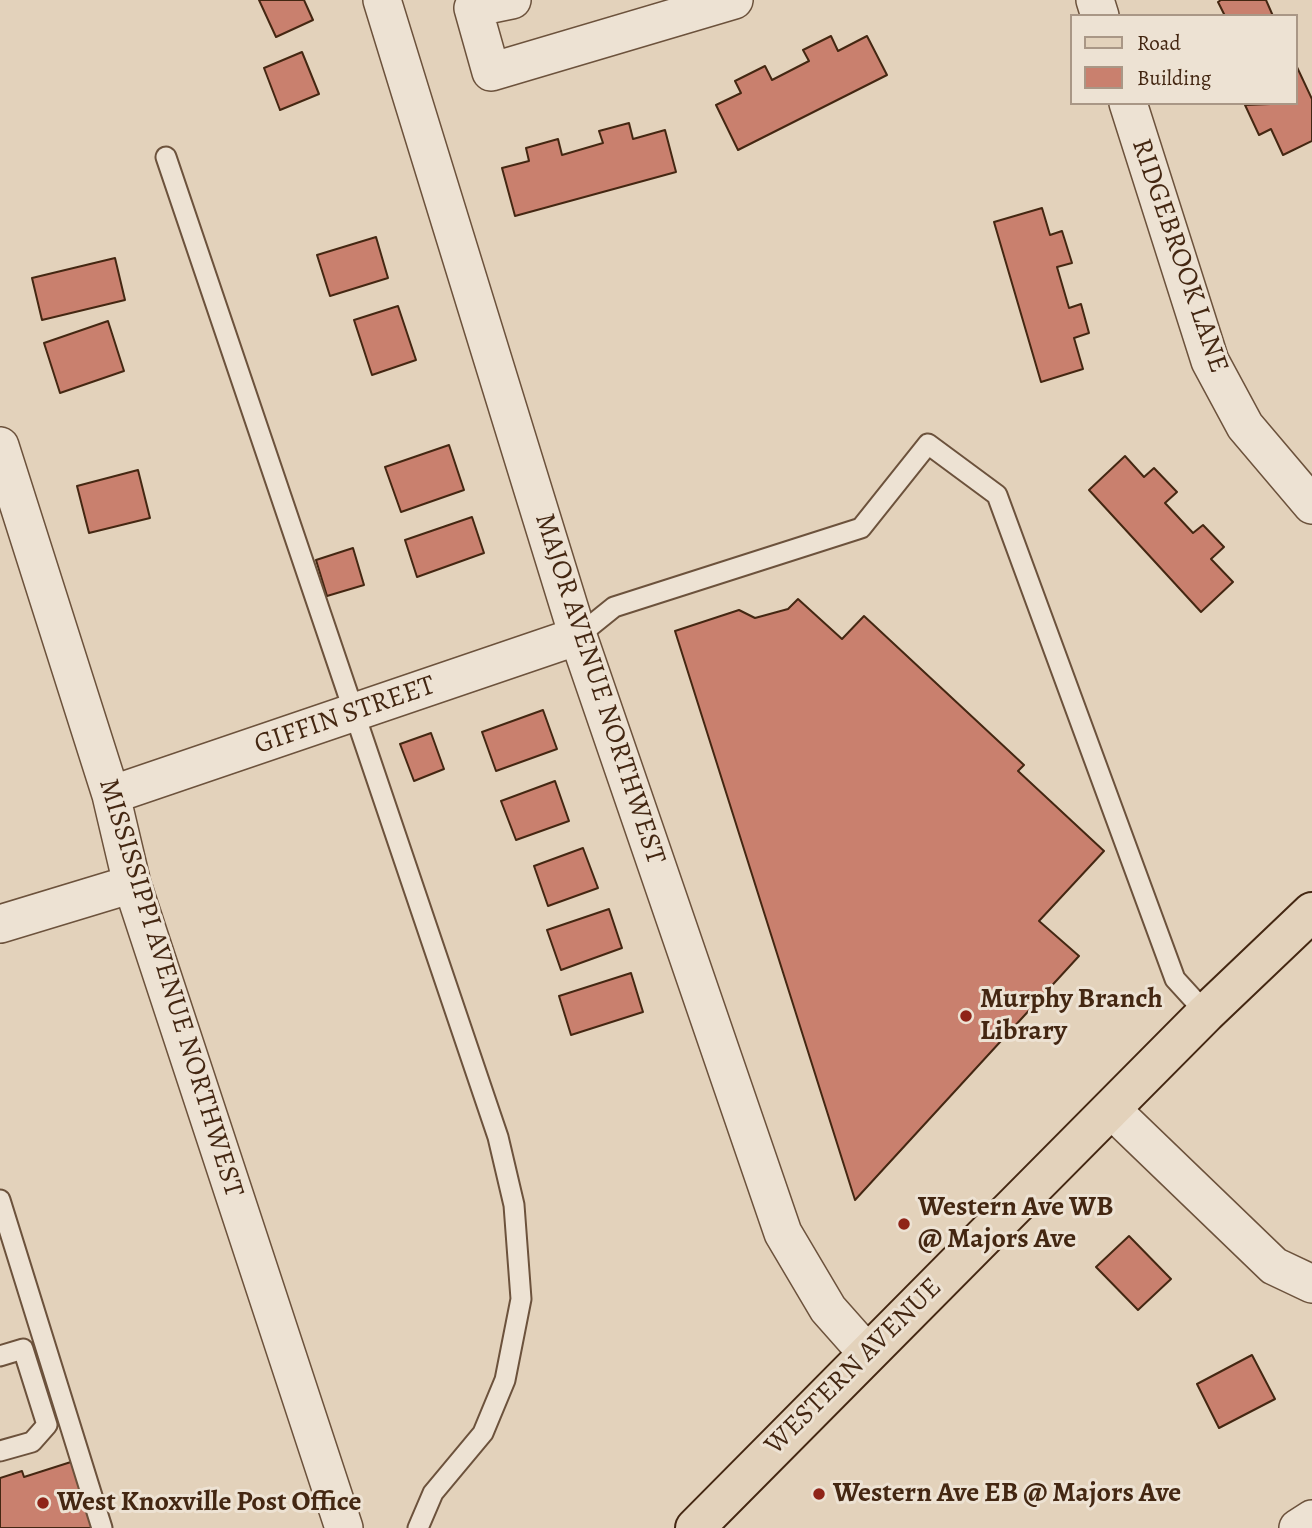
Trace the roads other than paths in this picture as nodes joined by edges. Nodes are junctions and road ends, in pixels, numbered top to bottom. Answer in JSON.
{"nodes":[{"id":1,"x":382,"y":0,"type":"edge"},
{"id":2,"x":512,"y":0,"type":"edge"},
{"id":3,"x":734,"y":0,"type":"edge"},
{"id":4,"x":1129,"y":105,"type":"edge"},
{"id":5,"x":166,"y":157,"type":"dead end"},
{"id":6,"x":0,"y":446,"type":"edge"},
{"id":7,"x":1312,"y":505,"type":"edge"},
{"id":8,"x":578,"y":636,"type":"junction"},
{"id":9,"x":353,"y":713,"type":"junction"},
{"id":10,"x":111,"y":795,"type":"junction"},
{"id":11,"x":132,"y":884,"type":"junction"},
{"id":12,"x":1312,"y":912,"type":"edge"},
{"id":13,"x":0,"y":924,"type":"edge"},
{"id":14,"x":1206,"y":1013,"type":"junction"},
{"id":15,"x":1111,"y":1109,"type":"junction"},
{"id":16,"x":0,"y":1200,"type":"edge"},
{"id":17,"x":1312,"y":1284,"type":"edge"},
{"id":18,"x":867,"y":1353,"type":"junction"},
{"id":19,"x":0,"y":1356,"type":"edge"},
{"id":20,"x":0,"y":1451,"type":"edge"},
{"id":21,"x":1312,"y":1519,"type":"edge"},
{"id":22,"x":102,"y":1528,"type":"edge"},
{"id":23,"x":344,"y":1528,"type":"edge"},
{"id":24,"x":418,"y":1528,"type":"edge"},
{"id":25,"x":695,"y":1528,"type":"edge"},
{"id":26,"x":1297,"y":1528,"type":"edge"}],
"edges":[{"from":1,"to":8,"type":"street","name":"MAJOR AVENUE NORTHWEST"},
{"from":2,"to":3,"type":"street"},
{"from":4,"to":7,"type":"street","name":"RIDGEBROOK LANE"},
{"from":5,"to":9,"type":"lane"},
{"from":6,"to":10,"type":"street","name":"MISSISSIPPI AVENUE NORTHWEST"},
{"from":8,"to":9,"type":"street","name":"GIFFIN STREET"},
{"from":8,"to":14,"type":"lane"},
{"from":8,"to":18,"type":"street","name":"MAJOR AVENUE NORTHWEST"},
{"from":9,"to":10,"type":"street","name":"GIFFIN STREET"},
{"from":9,"to":24,"type":"lane"},
{"from":10,"to":11,"type":"street","name":"MISSISSIPPI AVENUE NORTHWEST"},
{"from":11,"to":13,"type":"street"},
{"from":11,"to":23,"type":"street","name":"MISSISSIPPI AVENUE NORTHWEST"},
{"from":12,"to":14,"type":"main road","name":"WESTERN AVENUE"},
{"from":14,"to":15,"type":"main road","name":"WESTERN AVENUE"},
{"from":15,"to":17,"type":"street"},
{"from":15,"to":18,"type":"main road","name":"WESTERN AVENUE"},
{"from":16,"to":22,"type":"lane"},
{"from":18,"to":25,"type":"main road","name":"WESTERN AVENUE"},
{"from":19,"to":20,"type":"lane"},
{"from":21,"to":26,"type":"street"}]}
